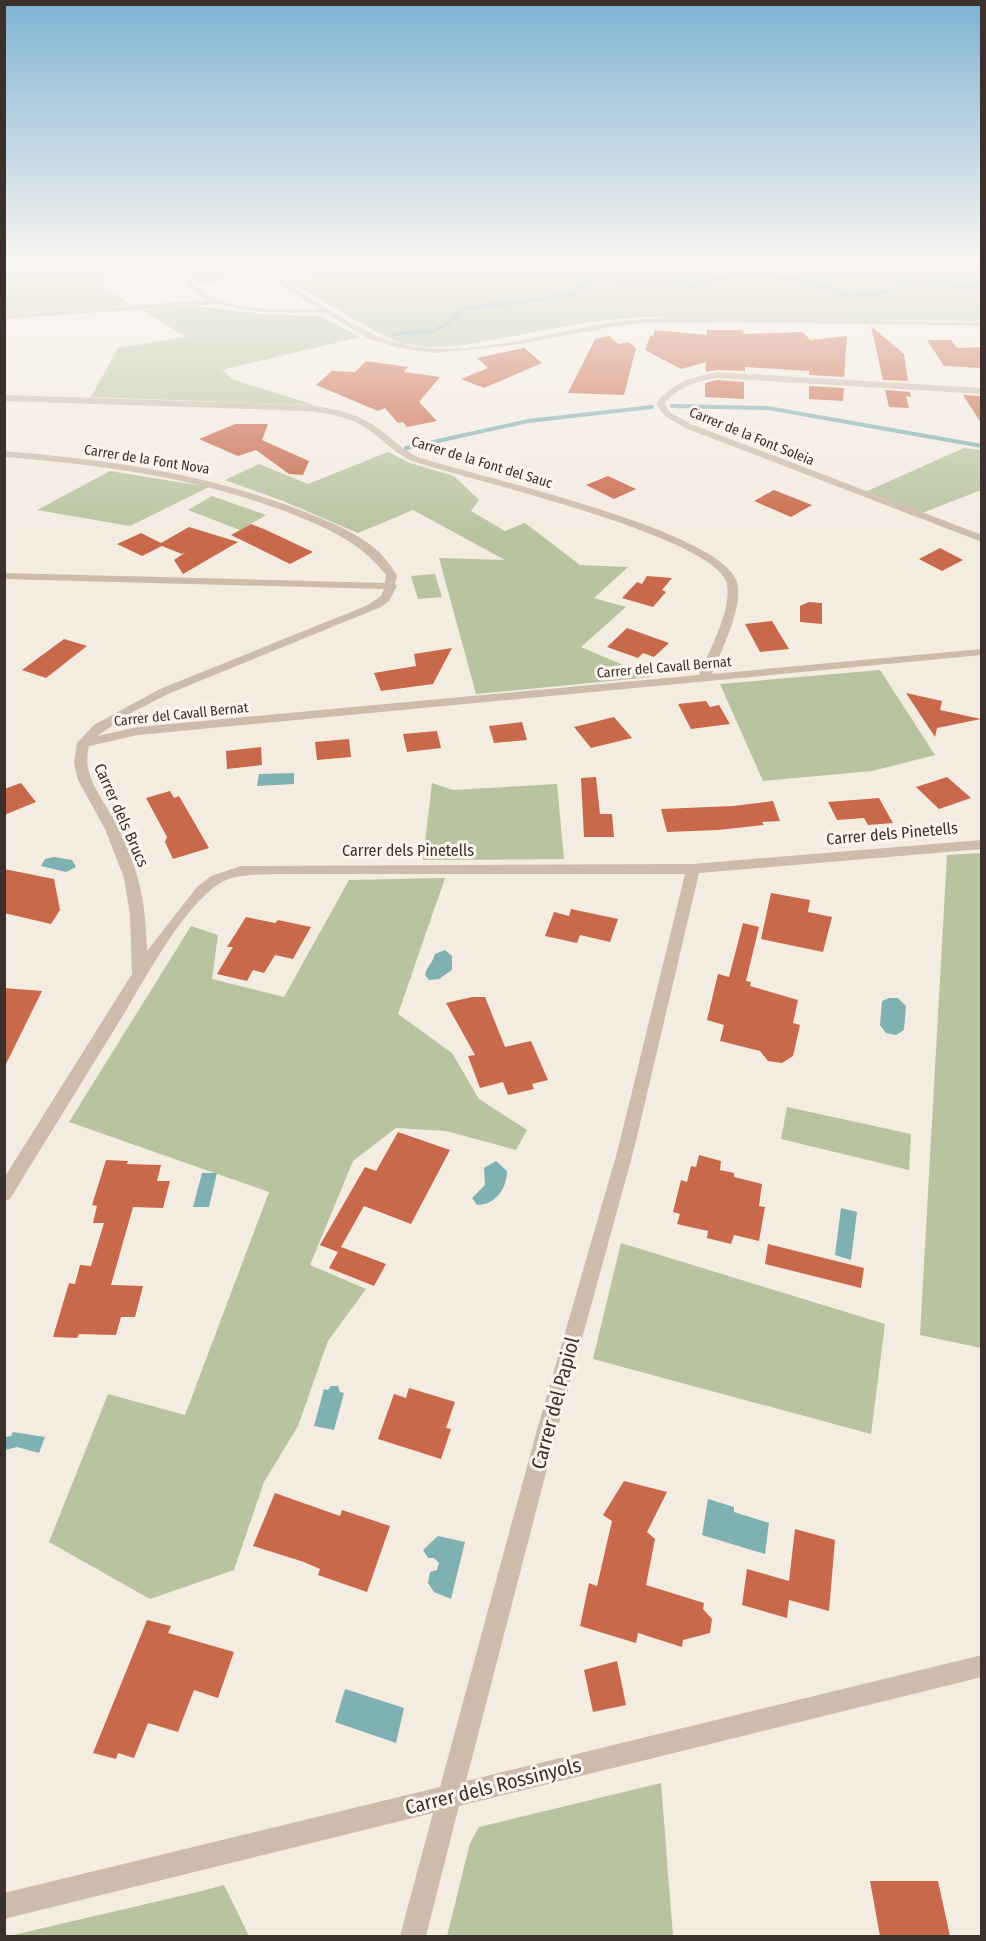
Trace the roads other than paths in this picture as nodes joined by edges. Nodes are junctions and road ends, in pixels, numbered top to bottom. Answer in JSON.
{"nodes":[{"id":1,"x":981,"y":391,"type":"edge"},
{"id":2,"x":4,"y":398,"type":"edge"},
{"id":3,"x":4,"y":454,"type":"edge"},
{"id":4,"x":981,"y":539,"type":"edge"},
{"id":5,"x":4,"y":576,"type":"edge"},
{"id":6,"x":392,"y":586,"type":"junction"},
{"id":7,"x":981,"y":652,"type":"edge"},
{"id":8,"x":704,"y":678,"type":"junction"},
{"id":9,"x":83,"y":743,"type":"junction"},
{"id":10,"x":981,"y":844,"type":"edge"},
{"id":11,"x":693,"y":869,"type":"junction"},
{"id":12,"x":140,"y":975,"type":"junction"},
{"id":13,"x":4,"y":1194,"type":"edge"},
{"id":14,"x":981,"y":1666,"type":"edge"},
{"id":15,"x":448,"y":1797,"type":"junction"},
{"id":16,"x":4,"y":1906,"type":"edge"},
{"id":17,"x":413,"y":1936,"type":"edge"}],
"edges":[{"from":1,"to":4,"type":"street","name":"Carrer de la Font Soleia"},
{"from":2,"to":8,"type":"street","name":"Carrer de la Font del Sauc"},
{"from":3,"to":6,"type":"street","name":"Carrer de la Font Nova"},
{"from":5,"to":6,"type":"street"},
{"from":6,"to":9,"type":"street","name":"Carrer del Cavall Bernat"},
{"from":7,"to":8,"type":"street","name":"Carrer del Cavall Bernat"},
{"from":8,"to":9,"type":"street","name":"Carrer del Cavall Bernat"},
{"from":9,"to":12,"type":"street","name":"Carrer dels Brucs"},
{"from":10,"to":11,"type":"street","name":"Carrer dels Pinetells"},
{"from":11,"to":12,"type":"street","name":"Carrer dels Pinetells"},
{"from":11,"to":15,"type":"street","name":"Carrer del Papiol"},
{"from":12,"to":13,"type":"street","name":"Carrer dels Pinetells"},
{"from":14,"to":15,"type":"street","name":"Carrer dels Rossinyols"},
{"from":15,"to":16,"type":"street","name":"Carrer dels Rossinyols"},
{"from":15,"to":17,"type":"street","name":"Carrer del Papiol"}]}
